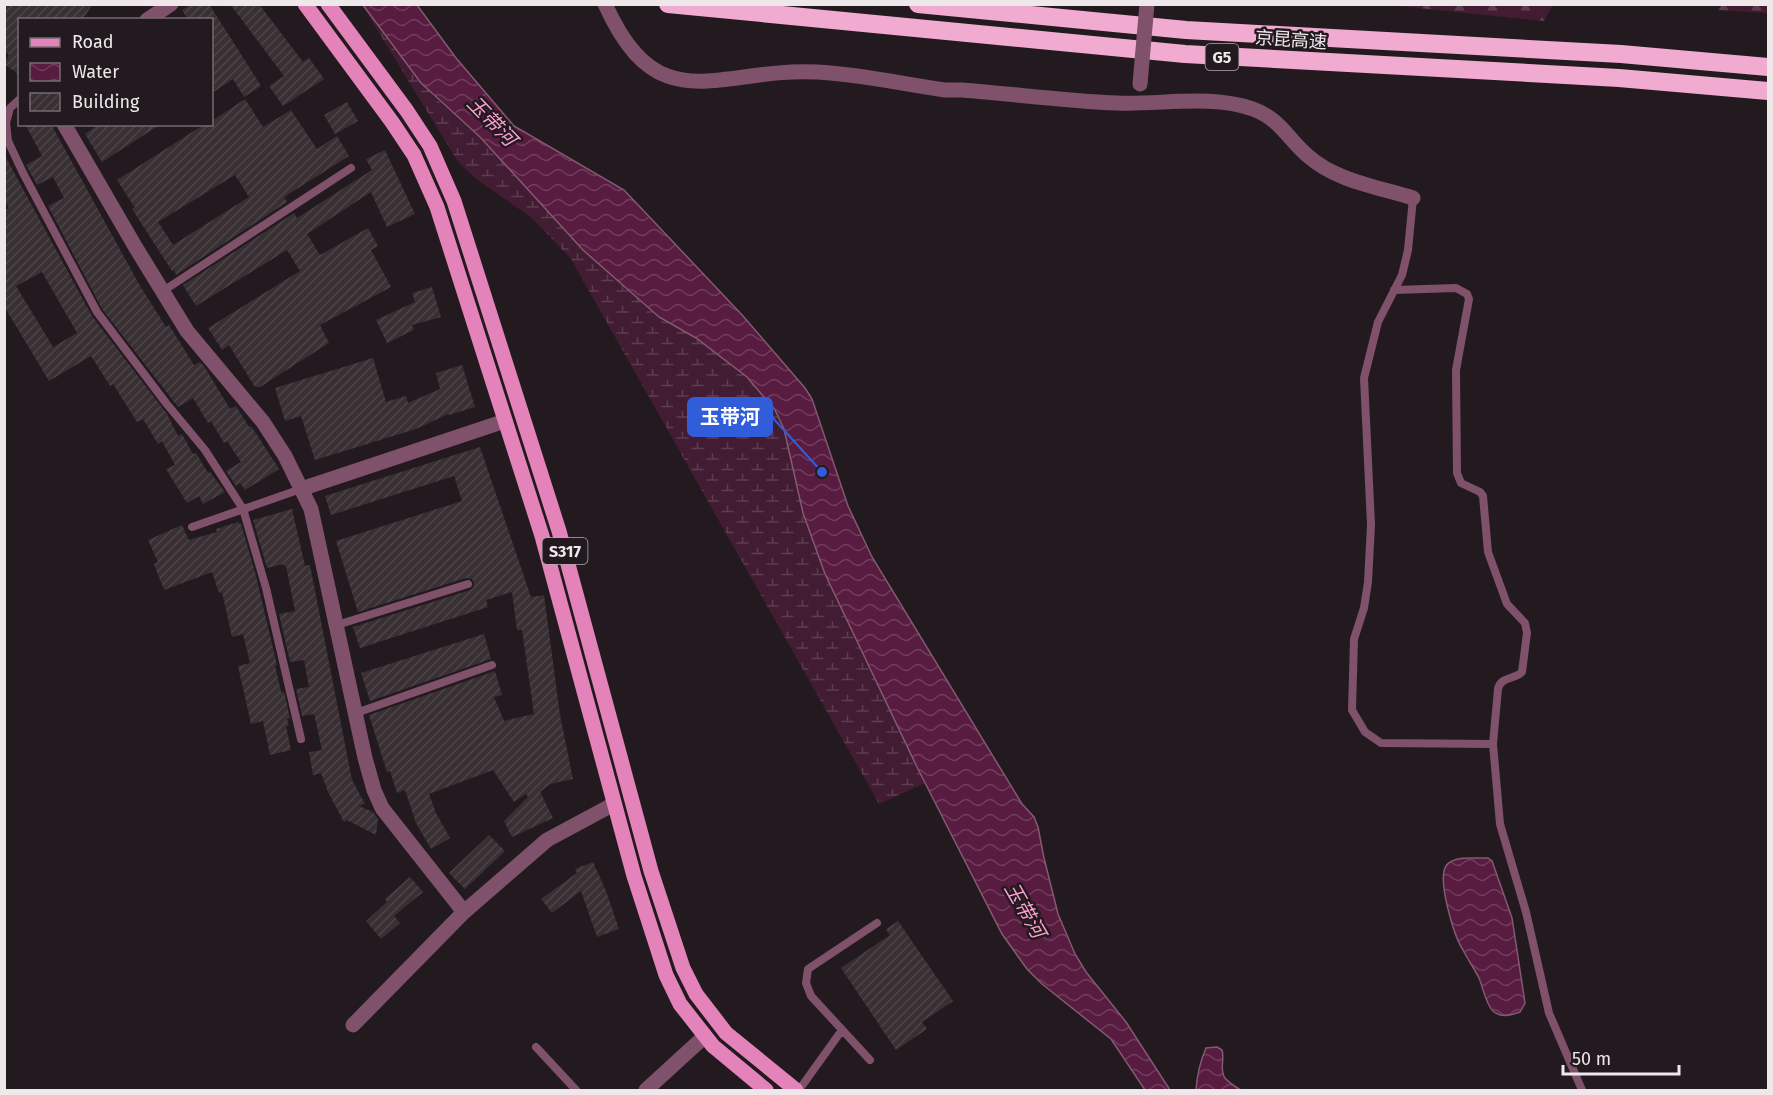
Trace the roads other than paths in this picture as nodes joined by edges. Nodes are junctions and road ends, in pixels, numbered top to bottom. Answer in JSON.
{"nodes":[{"id":1,"x":171,"y":4,"type":"edge"},
{"id":2,"x":305,"y":4,"type":"edge"},
{"id":3,"x":328,"y":4,"type":"edge"},
{"id":4,"x":605,"y":4,"type":"edge"},
{"id":5,"x":668,"y":4,"type":"edge"},
{"id":6,"x":918,"y":4,"type":"edge"},
{"id":7,"x":1147,"y":4,"type":"edge"},
{"id":8,"x":676,"y":5,"type":"edge"},
{"id":9,"x":150,"y":18,"type":"edge"},
{"id":10,"x":1768,"y":67,"type":"edge"},
{"id":11,"x":1768,"y":91,"type":"edge"},
{"id":12,"x":18,"y":101,"type":"edge"},
{"id":13,"x":1138,"y":103,"type":"junction"},
{"id":14,"x":65,"y":126,"type":"edge"},
{"id":15,"x":351,"y":168,"type":"dead end"},
{"id":16,"x":1413,"y":198,"type":"joint"},
{"id":17,"x":1394,"y":290,"type":"junction"},
{"id":18,"x":163,"y":291,"type":"junction"},
{"id":19,"x":505,"y":421,"type":"junction"},
{"id":20,"x":302,"y":489,"type":"junction"},
{"id":21,"x":243,"y":509,"type":"junction"},
{"id":22,"x":192,"y":527,"type":"dead end"},
{"id":23,"x":468,"y":584,"type":"dead end"},
{"id":24,"x":337,"y":625,"type":"junction"},
{"id":25,"x":492,"y":666,"type":"dead end"},
{"id":26,"x":356,"y":713,"type":"junction"},
{"id":27,"x":301,"y":739,"type":"dead end"},
{"id":28,"x":1493,"y":744,"type":"junction"},
{"id":29,"x":614,"y":804,"type":"junction"},
{"id":30,"x":464,"y":912,"type":"junction"},
{"id":31,"x":877,"y":923,"type":"dead end"},
{"id":32,"x":352,"y":1025,"type":"dead end"},
{"id":33,"x":842,"y":1030,"type":"junction"},
{"id":34,"x":705,"y":1036,"type":"junction"},
{"id":35,"x":536,"y":1047,"type":"dead end"},
{"id":36,"x":870,"y":1060,"type":"dead end"},
{"id":37,"x":576,"y":1090,"type":"edge"},
{"id":38,"x":646,"y":1090,"type":"edge"},
{"id":39,"x":766,"y":1090,"type":"edge"},
{"id":40,"x":797,"y":1090,"type":"edge"},
{"id":41,"x":1582,"y":1090,"type":"edge"}],
"edges":[{"from":1,"to":9,"type":"street"},
{"from":2,"to":19,"type":"main road","number":"S317"},
{"from":3,"to":40,"type":"main road","number":"S317"},
{"from":4,"to":13,"type":"street"},
{"from":5,"to":8,"type":"highway","name":"京昆高速","number":"G5"},
{"from":6,"to":10,"type":"highway","name":"京昆高速","number":"G5"},
{"from":7,"to":13,"type":"street","bridge":true},
{"from":8,"to":11,"type":"highway","name":"京昆高速","number":"G5"},
{"from":12,"to":21,"type":"lane"},
{"from":13,"to":16,"type":"street"},
{"from":14,"to":18,"type":"street"},
{"from":15,"to":18,"type":"lane"},
{"from":16,"to":17,"type":"lane"},
{"from":17,"to":28,"type":"lane"},
{"from":17,"to":28,"type":"lane"},
{"from":18,"to":20,"type":"street"},
{"from":19,"to":20,"type":"street"},
{"from":19,"to":29,"type":"main road","number":"S317"},
{"from":20,"to":21,"type":"lane"},
{"from":20,"to":24,"type":"street"},
{"from":21,"to":22,"type":"lane"},
{"from":21,"to":27,"type":"lane"},
{"from":23,"to":24,"type":"lane"},
{"from":24,"to":26,"type":"street"},
{"from":25,"to":26,"type":"lane"},
{"from":26,"to":30,"type":"street"},
{"from":28,"to":41,"type":"lane"},
{"from":29,"to":30,"type":"street"},
{"from":29,"to":34,"type":"main road","number":"S317"},
{"from":30,"to":32,"type":"street"},
{"from":31,"to":33,"type":"lane"},
{"from":33,"to":36,"type":"lane"},
{"from":33,"to":40,"type":"lane"},
{"from":34,"to":38,"type":"street"},
{"from":34,"to":39,"type":"main road","number":"S317"},
{"from":35,"to":37,"type":"lane"}]}
